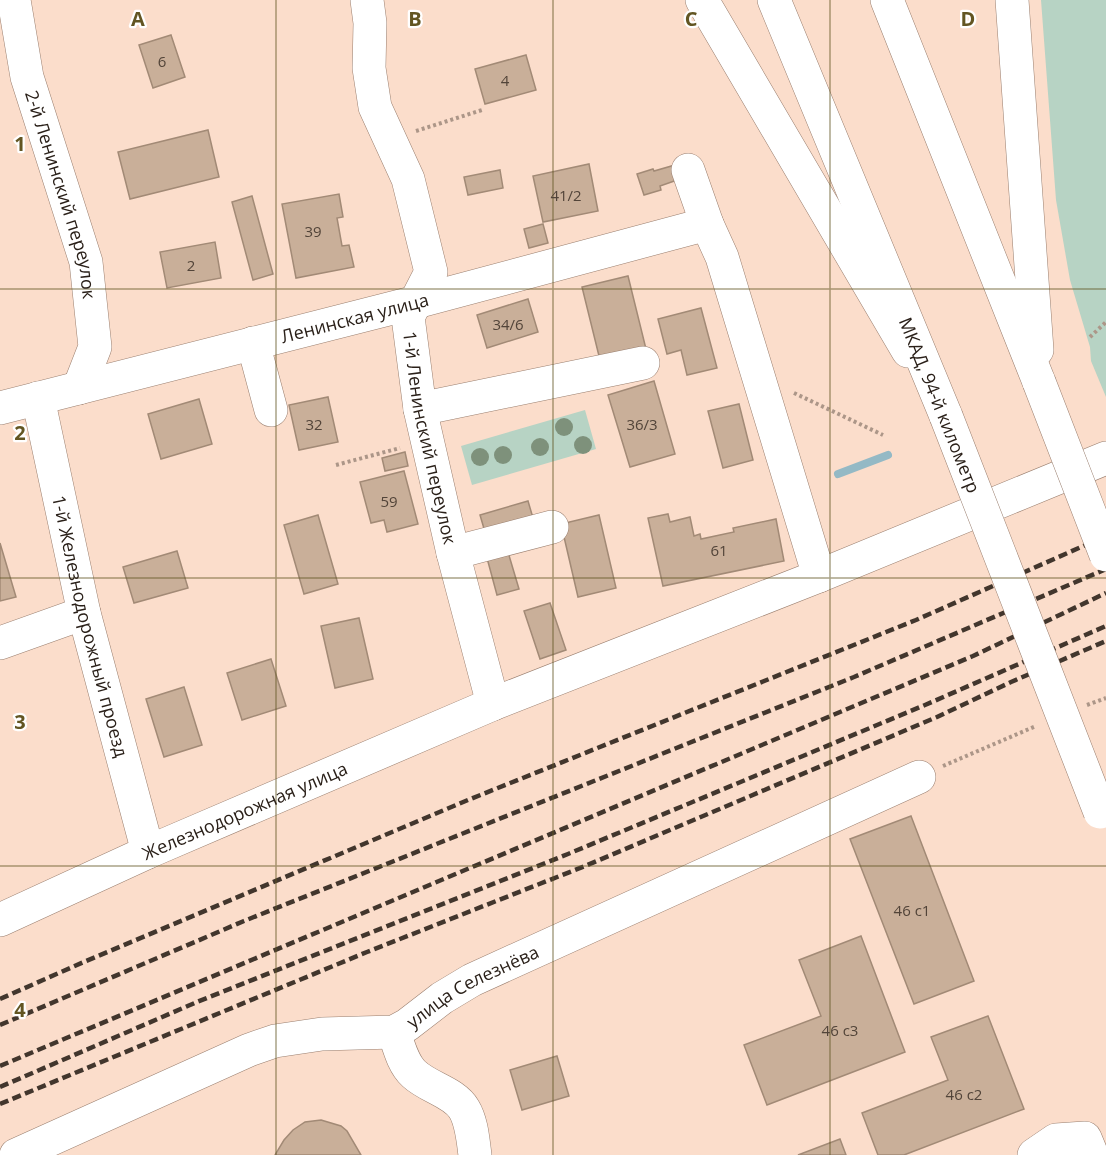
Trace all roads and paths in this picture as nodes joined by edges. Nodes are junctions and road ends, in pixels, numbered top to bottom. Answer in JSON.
{"nodes":[{"id":1,"x":14,"y":0,"type":"edge"},
{"id":2,"x":367,"y":0,"type":"edge"},
{"id":3,"x":702,"y":0,"type":"edge"},
{"id":4,"x":774,"y":0,"type":"edge"},
{"id":5,"x":887,"y":0,"type":"edge"},
{"id":6,"x":1012,"y":0,"type":"edge"},
{"id":7,"x":482,"y":110,"type":"dead end"},
{"id":8,"x":390,"y":140,"type":"junction"},
{"id":9,"x":688,"y":170,"type":"dead end"},
{"id":10,"x":707,"y":224,"type":"junction"},
{"id":11,"x":416,"y":302,"type":"junction"},
{"id":12,"x":1106,"y":322,"type":"edge"},
{"id":13,"x":1090,"y":337,"type":"dead end"},
{"id":14,"x":252,"y":344,"type":"junction"},
{"id":15,"x":643,"y":363,"type":"dead end"},
{"id":16,"x":1039,"y":382,"type":"junction"},
{"id":17,"x":79,"y":388,"type":"junction"},
{"id":18,"x":800,"y":395,"type":"dead end"},
{"id":19,"x":39,"y":398,"type":"junction"},
{"id":20,"x":0,"y":408,"type":"edge"},
{"id":21,"x":420,"y":409,"type":"junction"},
{"id":22,"x":271,"y":410,"type":"dead end"},
{"id":23,"x":946,"y":416,"type":"junction"},
{"id":24,"x":883,"y":435,"type":"dead end"},
{"id":25,"x":427,"y":440,"type":"junction"},
{"id":26,"x":1106,"y":458,"type":"edge"},
{"id":27,"x":336,"y":465,"type":"dead end"},
{"id":28,"x":552,"y":527,"type":"dead end"},
{"id":29,"x":453,"y":553,"type":"junction"},
{"id":30,"x":1106,"y":555,"type":"edge"},
{"id":31,"x":819,"y":576,"type":"junction"},
{"id":32,"x":84,"y":613,"type":"junction"},
{"id":33,"x":0,"y":643,"type":"edge"},
{"id":34,"x":1106,"y":698,"type":"edge"},
{"id":35,"x":493,"y":704,"type":"junction"},
{"id":36,"x":1085,"y":706,"type":"dead end"},
{"id":37,"x":1044,"y":723,"type":"dead end"},
{"id":38,"x":919,"y":777,"type":"joint"},
{"id":39,"x":1103,"y":819,"type":"edge"},
{"id":40,"x":148,"y":852,"type":"junction"},
{"id":41,"x":0,"y":920,"type":"edge"},
{"id":42,"x":394,"y":1032,"type":"junction"},
{"id":43,"x":16,"y":1155,"type":"edge"},
{"id":44,"x":475,"y":1155,"type":"edge"},
{"id":45,"x":1034,"y":1155,"type":"edge"},
{"id":46,"x":1092,"y":1155,"type":"edge"}],
"edges":[{"from":1,"to":17,"type":"main road","name":"2-й Ленинский переулок"},
{"from":2,"to":8,"type":"main road","name":"1-й Ленинский переулок"},
{"from":3,"to":23,"type":"main road"},
{"from":4,"to":23,"type":"main road","name":"МКАД, 94-й километр"},
{"from":5,"to":16,"type":"main road"},
{"from":6,"to":16,"type":"main road"},
{"from":7,"to":8,"type":"path"},
{"from":8,"to":11,"type":"main road","name":"1-й Ленинский переулок"},
{"from":9,"to":10,"type":"main road"},
{"from":10,"to":11,"type":"main road","name":"Ленинская улица"},
{"from":10,"to":31,"type":"main road"},
{"from":11,"to":14,"type":"main road","name":"Ленинская улица"},
{"from":11,"to":21,"type":"main road","name":"1-й Ленинский переулок"},
{"from":12,"to":13,"type":"path"},
{"from":14,"to":17,"type":"main road","name":"Ленинская улица"},
{"from":14,"to":22,"type":"main road"},
{"from":15,"to":21,"type":"main road"},
{"from":16,"to":30,"type":"main road","bridge":true},
{"from":17,"to":19,"type":"main road","name":"Ленинская улица"},
{"from":18,"to":24,"type":"path"},
{"from":19,"to":20,"type":"main road","name":"Ленинская улица"},
{"from":19,"to":32,"type":"main road","name":"1-й Железнодорожный проезд"},
{"from":21,"to":25,"type":"main road","name":"1-й Ленинский переулок"},
{"from":23,"to":39,"type":"main road","name":"МКАД, 94-й километр","bridge":true},
{"from":25,"to":27,"type":"path"},
{"from":25,"to":29,"type":"main road","name":"1-й Ленинский переулок"},
{"from":26,"to":31,"type":"main road","name":"Железнодорожная улица"},
{"from":28,"to":29,"type":"main road"},
{"from":29,"to":35,"type":"main road","name":"1-й Ленинский переулок"},
{"from":31,"to":35,"type":"main road","name":"Железнодорожная улица"},
{"from":32,"to":33,"type":"main road"},
{"from":32,"to":40,"type":"main road","name":"1-й Железнодорожный проезд"},
{"from":34,"to":36,"type":"path"},
{"from":35,"to":40,"type":"main road","name":"Железнодорожная улица"},
{"from":37,"to":38,"type":"path"},
{"from":38,"to":42,"type":"main road","name":"улица Селезнёва"},
{"from":40,"to":41,"type":"main road","name":"Железнодорожная улица"},
{"from":42,"to":43,"type":"main road","name":"улица Селезнёва"},
{"from":42,"to":44,"type":"main road"},
{"from":45,"to":46,"type":"main road"}]}
